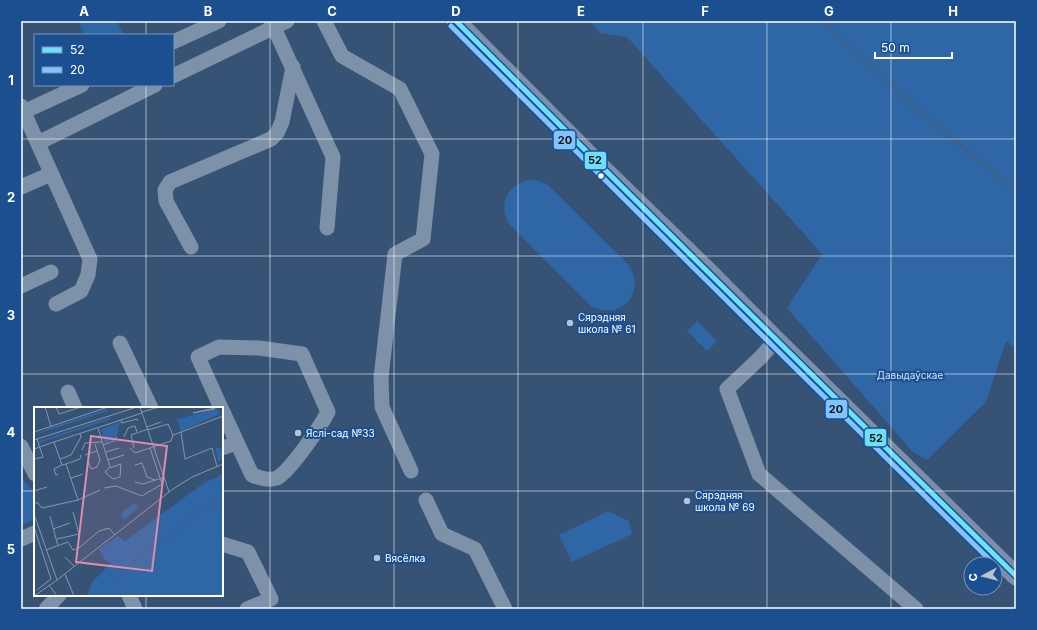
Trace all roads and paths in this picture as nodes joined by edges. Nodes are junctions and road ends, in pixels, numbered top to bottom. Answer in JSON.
{"nodes":[{"id":1,"x":219,"y":21,"type":"edge"},
{"id":2,"x":324,"y":21,"type":"edge"},
{"id":3,"x":456,"y":21,"type":"edge"},
{"id":4,"x":277,"y":23,"type":"edge"},
{"id":5,"x":174,"y":42,"type":"edge"},
{"id":6,"x":293,"y":67,"type":"junction"},
{"id":7,"x":174,"y":75,"type":"edge"},
{"id":8,"x":80,"y":86,"type":"edge"},
{"id":9,"x":153,"y":86,"type":"edge"},
{"id":10,"x":22,"y":110,"type":"edge"},
{"id":11,"x":38,"y":143,"type":"junction"},
{"id":12,"x":51,"y":174,"type":"junction"},
{"id":13,"x":21,"y":187,"type":"edge"},
{"id":14,"x":328,"y":228,"type":"dead end"},
{"id":15,"x":191,"y":247,"type":"dead end"},
{"id":16,"x":51,"y":272,"type":"dead end"},
{"id":17,"x":21,"y":286,"type":"edge"},
{"id":18,"x":56,"y":304,"type":"dead end"},
{"id":19,"x":776,"y":340,"type":"junction"},
{"id":20,"x":120,"y":343,"type":"dead end"},
{"id":21,"x":68,"y":392,"type":"dead end"},
{"id":22,"x":75,"y":407,"type":"edge"},
{"id":23,"x":151,"y":407,"type":"edge"},
{"id":24,"x":220,"y":407,"type":"edge"},
{"id":25,"x":223,"y":414,"type":"edge"},
{"id":26,"x":236,"y":443,"type":"junction"},
{"id":27,"x":21,"y":446,"type":"edge"},
{"id":28,"x":223,"y":448,"type":"edge"},
{"id":29,"x":412,"y":471,"type":"dead end"},
{"id":30,"x":34,"y":472,"type":"edge"},
{"id":31,"x":426,"y":500,"type":"dead end"},
{"id":32,"x":34,"y":533,"type":"edge"},
{"id":33,"x":21,"y":539,"type":"edge"},
{"id":34,"x":223,"y":544,"type":"edge"},
{"id":35,"x":1016,"y":576,"type":"edge"},
{"id":36,"x":58,"y":596,"type":"edge"},
{"id":37,"x":129,"y":596,"type":"edge"},
{"id":38,"x":46,"y":609,"type":"edge"},
{"id":39,"x":135,"y":609,"type":"edge"},
{"id":40,"x":247,"y":609,"type":"edge"},
{"id":41,"x":505,"y":609,"type":"edge"},
{"id":42,"x":916,"y":609,"type":"edge"}],
"edges":[{"from":1,"to":5,"type":"street"},
{"from":2,"to":29,"type":"street"},
{"from":3,"to":19,"type":"main road"},
{"from":4,"to":6,"type":"street"},
{"from":4,"to":7,"type":"street"},
{"from":6,"to":14,"type":"street"},
{"from":6,"to":15,"type":"street"},
{"from":8,"to":10,"type":"street"},
{"from":9,"to":11,"type":"street"},
{"from":10,"to":11,"type":"street"},
{"from":11,"to":12,"type":"street"},
{"from":12,"to":13,"type":"street"},
{"from":12,"to":18,"type":"street"},
{"from":16,"to":17,"type":"street"},
{"from":19,"to":35,"type":"main road"},
{"from":19,"to":42,"type":"street"},
{"from":20,"to":23,"type":"street"},
{"from":21,"to":22,"type":"street"},
{"from":24,"to":26,"type":"street"},
{"from":25,"to":26,"type":"street"},
{"from":26,"to":28,"type":"street"},
{"from":27,"to":30,"type":"street"},
{"from":31,"to":41,"type":"street"},
{"from":32,"to":33,"type":"street"},
{"from":34,"to":40,"type":"street"},
{"from":36,"to":38,"type":"street"},
{"from":37,"to":39,"type":"street"}]}
